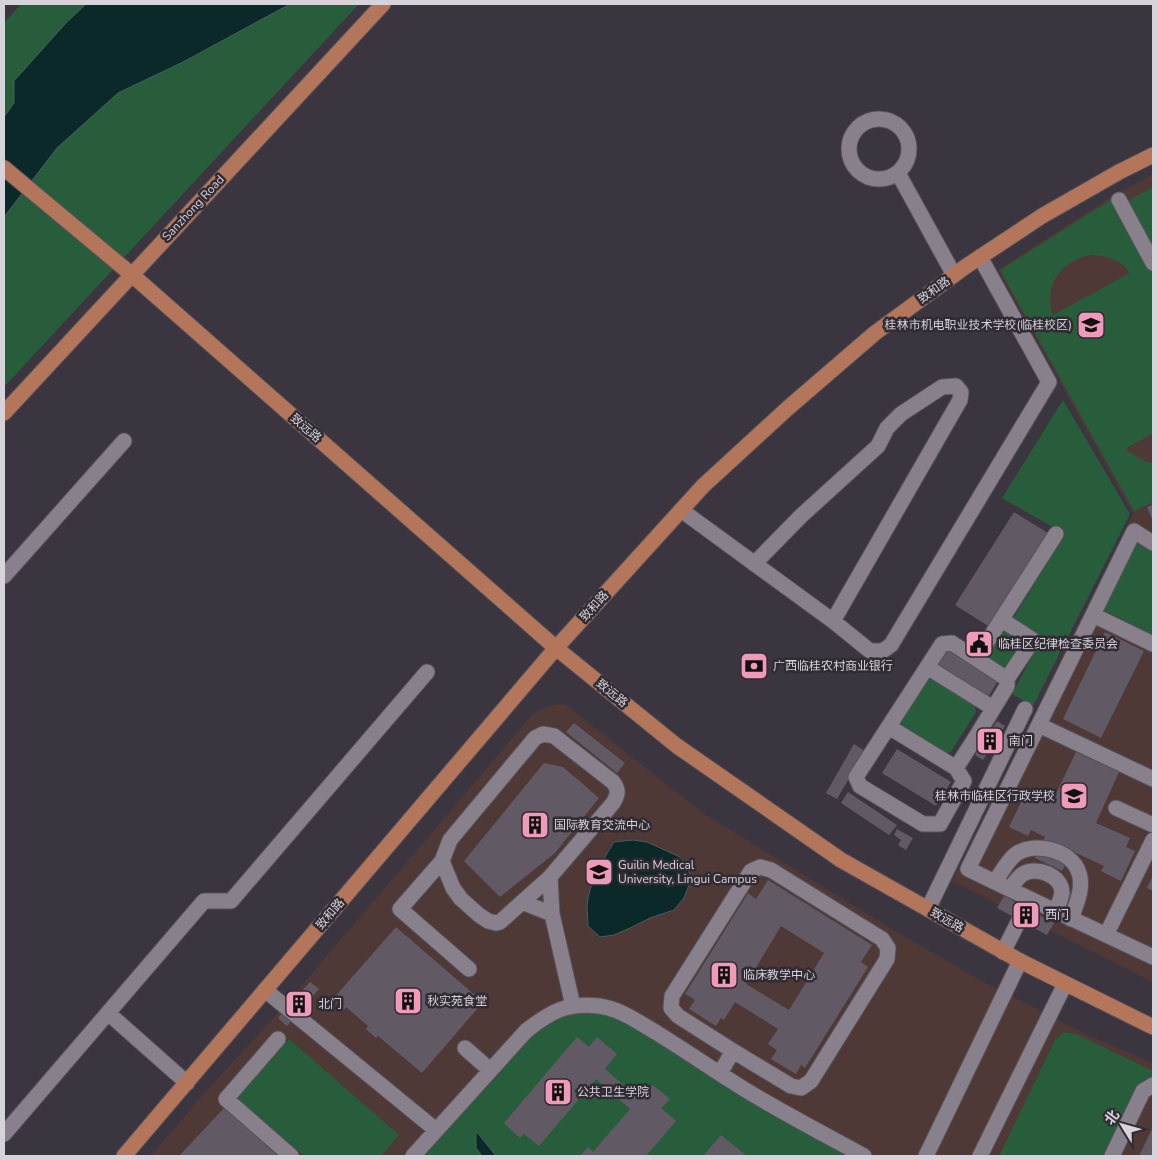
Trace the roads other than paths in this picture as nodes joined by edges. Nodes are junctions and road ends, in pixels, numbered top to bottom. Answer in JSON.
{"nodes":[{"id":1,"x":383,"y":4,"type":"edge"},
{"id":2,"x":1153,"y":155,"type":"edge"},
{"id":3,"x":4,"y":168,"type":"edge"},
{"id":4,"x":898,"y":173,"type":"junction"},
{"id":5,"x":1119,"y":200,"type":"dead end"},
{"id":6,"x":980,"y":257,"type":"junction"},
{"id":7,"x":1153,"y":263,"type":"edge"},
{"id":8,"x":131,"y":274,"type":"junction"},
{"id":9,"x":954,"y":275,"type":"junction"},
{"id":10,"x":4,"y":413,"type":"edge"},
{"id":11,"x":124,"y":442,"type":"dead end"},
{"id":12,"x":681,"y":510,"type":"junction"},
{"id":13,"x":1056,"y":534,"type":"dead end"},
{"id":14,"x":1153,"y":542,"type":"edge"},
{"id":15,"x":754,"y":564,"type":"junction"},
{"id":16,"x":5,"y":573,"type":"edge"},
{"id":17,"x":1093,"y":615,"type":"junction"},
{"id":18,"x":1002,"y":620,"type":"junction"},
{"id":19,"x":832,"y":621,"type":"junction"},
{"id":20,"x":987,"y":642,"type":"dead end"},
{"id":21,"x":1153,"y":644,"type":"edge"},
{"id":22,"x":556,"y":648,"type":"junction"},
{"id":23,"x":927,"y":667,"type":"junction"},
{"id":24,"x":426,"y":672,"type":"dead end"},
{"id":25,"x":1007,"y":679,"type":"junction"},
{"id":26,"x":993,"y":708,"type":"junction"},
{"id":27,"x":1025,"y":709,"type":"dead end"},
{"id":28,"x":1039,"y":725,"type":"junction"},
{"id":29,"x":889,"y":727,"type":"junction"},
{"id":30,"x":979,"y":732,"type":"junction"},
{"id":31,"x":1006,"y":748,"type":"junction"},
{"id":32,"x":956,"y":768,"type":"junction"},
{"id":33,"x":1153,"y":778,"type":"edge"},
{"id":34,"x":1116,"y":808,"type":"dead end"},
{"id":35,"x":1153,"y":825,"type":"edge"},
{"id":36,"x":1153,"y":840,"type":"edge"},
{"id":37,"x":1058,"y":852,"type":"junction"},
{"id":38,"x":442,"y":862,"type":"junction"},
{"id":39,"x":1047,"y":874,"type":"junction"},
{"id":40,"x":550,"y":877,"type":"junction"},
{"id":41,"x":995,"y":882,"type":"junction"},
{"id":42,"x":1010,"y":890,"type":"junction"},
{"id":43,"x":1030,"y":899,"type":"junction"},
{"id":44,"x":522,"y":902,"type":"junction"},
{"id":45,"x":928,"y":909,"type":"junction"},
{"id":46,"x":1055,"y":911,"type":"junction"},
{"id":47,"x":552,"y":914,"type":"junction"},
{"id":48,"x":1071,"y":919,"type":"junction"},
{"id":49,"x":1106,"y":935,"type":"junction"},
{"id":50,"x":1003,"y":952,"type":"junction"},
{"id":51,"x":1153,"y":957,"type":"edge"},
{"id":52,"x":1020,"y":961,"type":"junction"},
{"id":53,"x":469,"y":970,"type":"dead end"},
{"id":54,"x":1065,"y":984,"type":"junction"},
{"id":55,"x":265,"y":990,"type":"junction"},
{"id":56,"x":573,"y":1006,"type":"junction"},
{"id":57,"x":108,"y":1013,"type":"junction"},
{"id":58,"x":1153,"y":1027,"type":"edge"},
{"id":59,"x":278,"y":1039,"type":"dead end"},
{"id":60,"x":465,"y":1048,"type":"dead end"},
{"id":61,"x":734,"y":1051,"type":"junction"},
{"id":62,"x":490,"y":1070,"type":"junction"},
{"id":63,"x":720,"y":1073,"type":"junction"},
{"id":64,"x":187,"y":1082,"type":"junction"},
{"id":65,"x":1153,"y":1085,"type":"edge"},
{"id":66,"x":436,"y":1130,"type":"junction"},
{"id":67,"x":4,"y":1134,"type":"edge"},
{"id":68,"x":124,"y":1156,"type":"edge"},
{"id":69,"x":292,"y":1156,"type":"edge"},
{"id":70,"x":413,"y":1156,"type":"edge"},
{"id":71,"x":864,"y":1156,"type":"edge"},
{"id":72,"x":926,"y":1156,"type":"edge"},
{"id":73,"x":980,"y":1156,"type":"edge"},
{"id":74,"x":1112,"y":1156,"type":"edge"}],
"edges":[{"from":1,"to":8,"type":"main road","name":"Sanzhong Road"},
{"from":2,"to":6,"type":"main road","name":"致和路"},
{"from":3,"to":8,"type":"main road","name":"致远路"},
{"from":4,"to":4,"type":"street"},
{"from":4,"to":9,"type":"street"},
{"from":5,"to":7,"type":"street"},
{"from":6,"to":9,"type":"main road","name":"致和路"},
{"from":6,"to":19,"type":"street"},
{"from":8,"to":10,"type":"main road","name":"Sanzhong Road"},
{"from":8,"to":22,"type":"main road","name":"致远路"},
{"from":9,"to":12,"type":"main road","name":"致和路"},
{"from":11,"to":16,"type":"street"},
{"from":12,"to":15,"type":"street"},
{"from":12,"to":22,"type":"main road","name":"致和路"},
{"from":13,"to":18,"type":"street"},
{"from":14,"to":17,"type":"street"},
{"from":15,"to":19,"type":"street"},
{"from":15,"to":19,"type":"street"},
{"from":17,"to":21,"type":"street"},
{"from":17,"to":28,"type":"street"},
{"from":18,"to":20,"type":"street"},
{"from":18,"to":25,"type":"street"},
{"from":22,"to":45,"type":"main road","name":"致远路"},
{"from":22,"to":55,"type":"main road","name":"致和路"},
{"from":23,"to":25,"type":"street"},
{"from":23,"to":26,"type":"street"},
{"from":23,"to":29,"type":"street"},
{"from":24,"to":57,"type":"street"},
{"from":25,"to":26,"type":"street"},
{"from":26,"to":30,"type":"street"},
{"from":27,"to":31,"type":"street"},
{"from":28,"to":33,"type":"street"},
{"from":28,"to":41,"type":"street"},
{"from":29,"to":32,"type":"street"},
{"from":29,"to":32,"type":"street"},
{"from":30,"to":31,"type":"street"},
{"from":30,"to":32,"type":"street"},
{"from":31,"to":45,"type":"street"},
{"from":34,"to":35,"type":"street"},
{"from":36,"to":49,"type":"street"},
{"from":37,"to":39,"type":"street"},
{"from":37,"to":41,"type":"street"},
{"from":37,"to":48,"type":"street"},
{"from":38,"to":40,"type":"street"},
{"from":38,"to":44,"type":"street"},
{"from":38,"to":53,"type":"street"},
{"from":39,"to":42,"type":"street"},
{"from":39,"to":46,"type":"street"},
{"from":40,"to":44,"type":"street"},
{"from":40,"to":47,"type":"street"},
{"from":41,"to":42,"type":"street"},
{"from":42,"to":43,"type":"street"},
{"from":43,"to":46,"type":"street"},
{"from":43,"to":50,"type":"street"},
{"from":44,"to":47,"type":"street"},
{"from":45,"to":50,"type":"main road","name":"致远路"},
{"from":46,"to":48,"type":"street"},
{"from":47,"to":56,"type":"street"},
{"from":48,"to":49,"type":"street"},
{"from":49,"to":51,"type":"street"},
{"from":50,"to":52,"type":"main road","name":"致远路"},
{"from":52,"to":54,"type":"main road","name":"致远路"},
{"from":52,"to":72,"type":"street"},
{"from":54,"to":58,"type":"main road","name":"致远路"},
{"from":54,"to":73,"type":"street"},
{"from":55,"to":64,"type":"main road","name":"致和路"},
{"from":55,"to":66,"type":"street"},
{"from":56,"to":62,"type":"street"},
{"from":56,"to":63,"type":"street"},
{"from":57,"to":64,"type":"street"},
{"from":57,"to":67,"type":"street"},
{"from":59,"to":69,"type":"street"},
{"from":60,"to":62,"type":"street"},
{"from":61,"to":61,"type":"street"},
{"from":61,"to":63,"type":"street"},
{"from":62,"to":66,"type":"street"},
{"from":63,"to":71,"type":"street"},
{"from":64,"to":68,"type":"main road","name":"致和路"},
{"from":65,"to":74,"type":"street"},
{"from":66,"to":70,"type":"street"}]}
